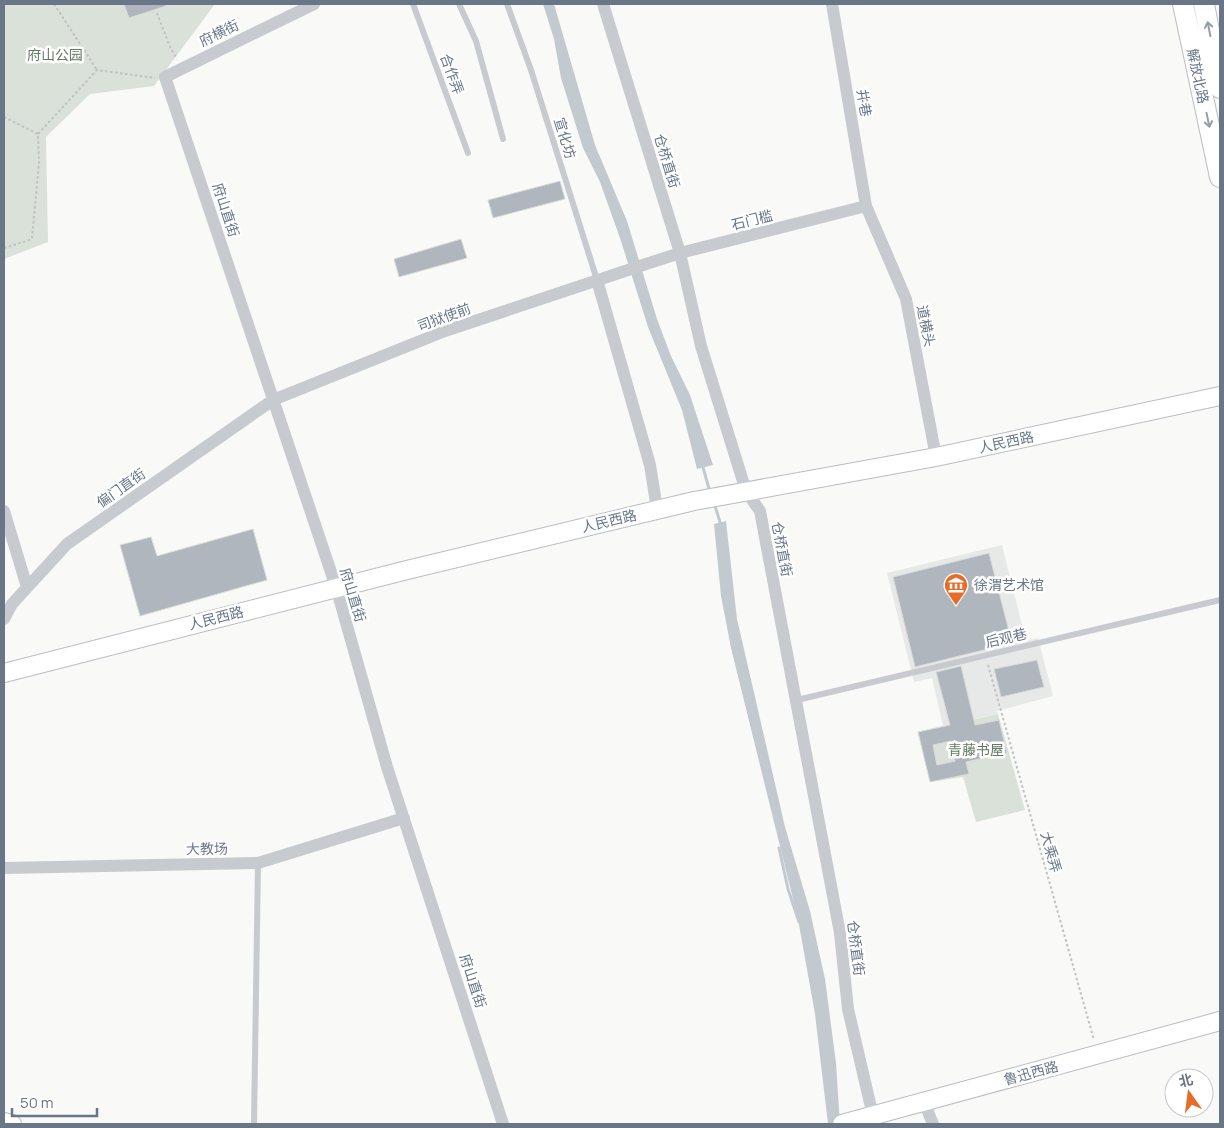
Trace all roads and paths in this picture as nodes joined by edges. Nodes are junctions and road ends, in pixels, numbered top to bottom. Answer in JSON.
{"nodes":[{"id":1,"x":54,"y":4,"type":"edge"},
{"id":2,"x":413,"y":4,"type":"edge"},
{"id":3,"x":459,"y":4,"type":"edge"},
{"id":4,"x":507,"y":4,"type":"edge"},
{"id":5,"x":604,"y":4,"type":"edge"},
{"id":6,"x":832,"y":4,"type":"edge"},
{"id":7,"x":1183,"y":4,"type":"edge"},
{"id":8,"x":1204,"y":4,"type":"edge"},
{"id":9,"x":306,"y":5,"type":"edge"},
{"id":10,"x":157,"y":13,"type":"dead end"},
{"id":11,"x":170,"y":47,"type":"dead end"},
{"id":12,"x":1210,"y":60,"type":"edge"},
{"id":13,"x":97,"y":70,"type":"junction"},
{"id":14,"x":165,"y":77,"type":"junction"},
{"id":15,"x":1220,"y":88,"type":"edge"},
{"id":16,"x":4,"y":117,"type":"edge"},
{"id":17,"x":38,"y":134,"type":"junction"},
{"id":18,"x":503,"y":139,"type":"dead end"},
{"id":19,"x":468,"y":154,"type":"dead end"},
{"id":20,"x":1220,"y":177,"type":"edge"},
{"id":21,"x":866,"y":206,"type":"junction"},
{"id":22,"x":4,"y":248,"type":"edge"},
{"id":23,"x":680,"y":253,"type":"junction"},
{"id":24,"x":628,"y":270,"type":"joint"},
{"id":25,"x":597,"y":280,"type":"junction"},
{"id":26,"x":1220,"y":396,"type":"edge"},
{"id":27,"x":273,"y":400,"type":"junction"},
{"id":28,"x":936,"y":457,"type":"junction"},
{"id":29,"x":746,"y":490,"type":"junction"},
{"id":30,"x":657,"y":510,"type":"junction"},
{"id":31,"x":4,"y":511,"type":"edge"},
{"id":32,"x":27,"y":587,"type":"junction"},
{"id":33,"x":336,"y":587,"type":"junction"},
{"id":34,"x":1220,"y":600,"type":"edge"},
{"id":35,"x":4,"y":620,"type":"edge"},
{"id":36,"x":986,"y":655,"type":"junction"},
{"id":37,"x":4,"y":673,"type":"edge"},
{"id":38,"x":797,"y":700,"type":"junction"},
{"id":39,"x":404,"y":818,"type":"junction"},
{"id":40,"x":258,"y":863,"type":"junction"},
{"id":41,"x":4,"y":868,"type":"edge"},
{"id":42,"x":1220,"y":1022,"type":"edge"},
{"id":43,"x":1098,"y":1055,"type":"junction"},
{"id":44,"x":924,"y":1102,"type":"junction"},
{"id":45,"x":873,"y":1116,"type":"junction"},
{"id":46,"x":4,"y":1122,"type":"edge"},
{"id":47,"x":12,"y":1124,"type":"edge"},
{"id":48,"x":254,"y":1124,"type":"edge"},
{"id":49,"x":503,"y":1124,"type":"edge"},
{"id":50,"x":842,"y":1124,"type":"edge"},
{"id":51,"x":933,"y":1124,"type":"edge"}],
"edges":[{"from":1,"to":13,"type":"path"},
{"from":2,"to":19,"type":"lane","name":"合作弄"},
{"from":3,"to":18,"type":"lane"},
{"from":4,"to":25,"type":"lane","name":"宣化坊"},
{"from":5,"to":23,"type":"street","name":"仓桥直街"},
{"from":6,"to":21,"type":"street","name":"井巷"},
{"from":7,"to":12,"type":"main road","name":"解放北路"},
{"from":12,"to":8,"type":"main road","name":"解放北路","one_way":true},
{"from":9,"to":14,"type":"street","name":"府横街"},
{"from":10,"to":11,"type":"path"},
{"from":12,"to":15,"type":"main road","name":"解放北路"},
{"from":12,"to":20,"type":"main road","name":"解放北路","one_way":true},
{"from":13,"to":14,"type":"path"},
{"from":13,"to":17,"type":"path"},
{"from":14,"to":27,"type":"street","name":"府山直街"},
{"from":16,"to":17,"type":"path"},
{"from":17,"to":22,"type":"path"},
{"from":21,"to":23,"type":"street","name":"石门槛"},
{"from":21,"to":28,"type":"street","name":"道横头"},
{"from":23,"to":24,"type":"street","name":"石门槛"},
{"from":23,"to":29,"type":"street","name":"仓桥直街"},
{"from":24,"to":25,"type":"street","name":"司狱使前"},
{"from":25,"to":27,"type":"street","name":"司狱使前"},
{"from":25,"to":30,"type":"street"},
{"from":26,"to":28,"type":"main road","name":"人民西路"},
{"from":27,"to":32,"type":"street","name":"偏门直街"},
{"from":27,"to":33,"type":"street","name":"府山直街"},
{"from":28,"to":29,"type":"main road","name":"人民西路"},
{"from":29,"to":30,"type":"main road","name":"人民西路"},
{"from":29,"to":38,"type":"street","name":"仓桥直街"},
{"from":30,"to":33,"type":"main road","name":"人民西路"},
{"from":31,"to":32,"type":"street"},
{"from":32,"to":35,"type":"street","name":"偏门直街"},
{"from":33,"to":37,"type":"main road","name":"人民西路"},
{"from":33,"to":39,"type":"street","name":"府山直街"},
{"from":34,"to":36,"type":"lane","name":"后观巷"},
{"from":36,"to":38,"type":"lane","name":"后观巷"},
{"from":36,"to":43,"type":"path","name":"大乘弄"},
{"from":38,"to":45,"type":"street","name":"仓桥直街"},
{"from":39,"to":40,"type":"street","name":"大教场"},
{"from":39,"to":49,"type":"street","name":"府山直街"},
{"from":40,"to":41,"type":"street","name":"大教场"},
{"from":40,"to":48,"type":"lane"},
{"from":42,"to":43,"type":"main road","name":"鲁迅西路"},
{"from":43,"to":44,"type":"main road","name":"鲁迅西路"},
{"from":44,"to":45,"type":"main road","name":"鲁迅西路"},
{"from":44,"to":51,"type":"street"},
{"from":45,"to":50,"type":"main road","name":"鲁迅西路"},
{"from":46,"to":47,"type":"main road"}]}
